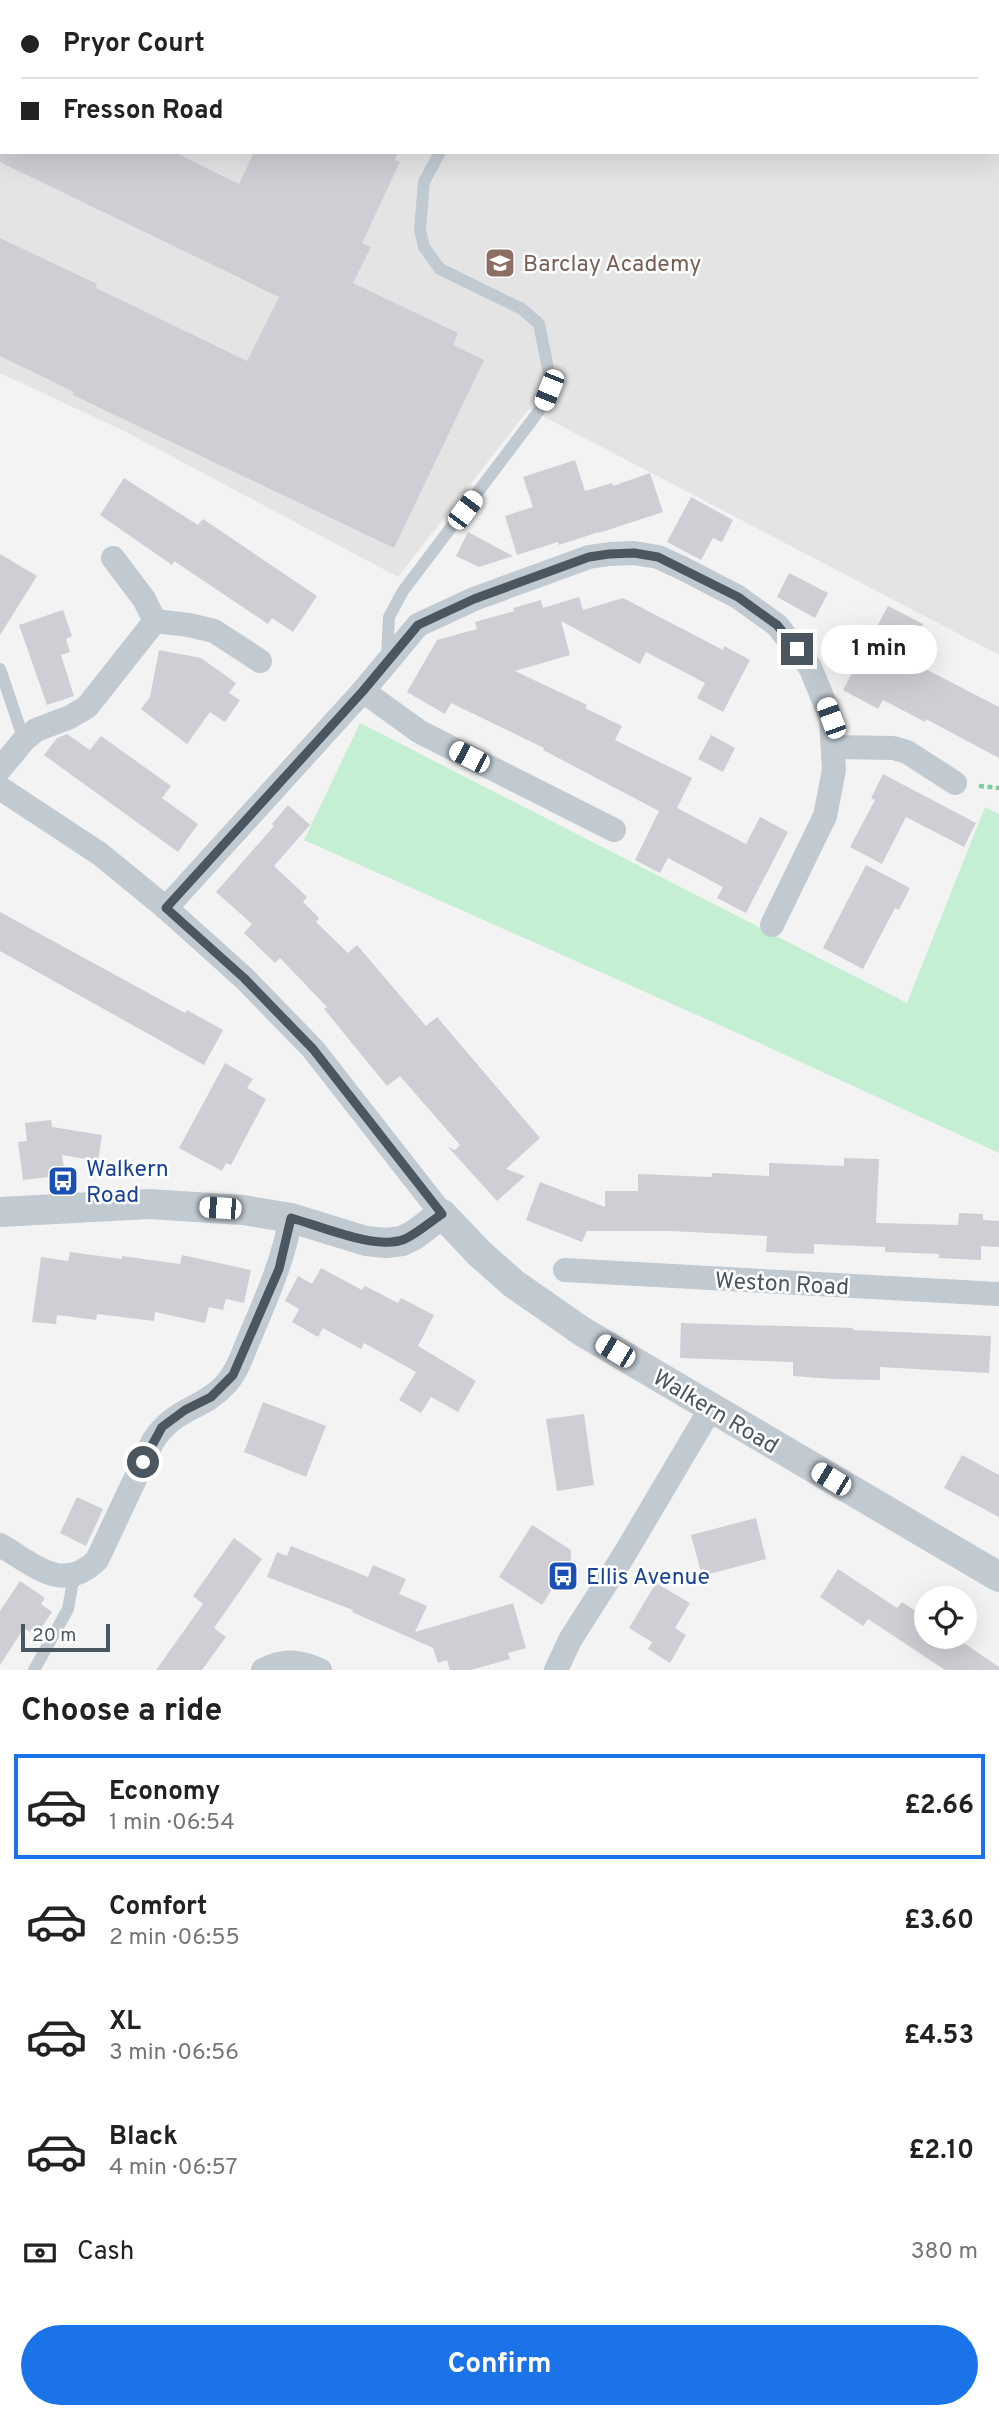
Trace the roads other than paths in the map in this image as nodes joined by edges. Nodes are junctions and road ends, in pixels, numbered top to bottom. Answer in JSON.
{"nodes":[{"id":1,"x":439,"y":154,"type":"edge"},
{"id":2,"x":113,"y":558,"type":"dead end"},
{"id":3,"x":155,"y":621,"type":"junction"},
{"id":4,"x":260,"y":662,"type":"dead end"},
{"id":5,"x":386,"y":664,"type":"junction"},
{"id":6,"x":0,"y":669,"type":"edge"},
{"id":7,"x":363,"y":691,"type":"junction"},
{"id":8,"x":24,"y":740,"type":"junction"},
{"id":9,"x":834,"y":747,"type":"junction"},
{"id":10,"x":0,"y":769,"type":"edge"},
{"id":11,"x":955,"y":783,"type":"dead end"},
{"id":12,"x":0,"y":788,"type":"edge"},
{"id":13,"x":614,"y":830,"type":"dead end"},
{"id":14,"x":166,"y":908,"type":"junction"},
{"id":15,"x":772,"y":925,"type":"dead end"},
{"id":16,"x":0,"y":1212,"type":"edge"},
{"id":17,"x":442,"y":1214,"type":"junction"},
{"id":18,"x":291,"y":1218,"type":"junction"},
{"id":19,"x":565,"y":1270,"type":"dead end"},
{"id":20,"x":999,"y":1294,"type":"edge"},
{"id":21,"x":711,"y":1408,"type":"junction"},
{"id":22,"x":0,"y":1545,"type":"edge"},
{"id":23,"x":74,"y":1575,"type":"junction"},
{"id":24,"x":999,"y":1577,"type":"edge"},
{"id":25,"x":34,"y":1670,"type":"edge"},
{"id":26,"x":263,"y":1670,"type":"edge"},
{"id":27,"x":320,"y":1670,"type":"edge"},
{"id":28,"x":556,"y":1670,"type":"edge"}],
"edges":[{"from":1,"to":5,"type":"lane"},
{"from":2,"to":3,"type":"street"},
{"from":3,"to":4,"type":"street"},
{"from":3,"to":8,"type":"street"},
{"from":5,"to":7,"type":"street"},
{"from":5,"to":9,"type":"street"},
{"from":6,"to":8,"type":"lane"},
{"from":7,"to":13,"type":"street"},
{"from":7,"to":14,"type":"street"},
{"from":8,"to":10,"type":"street"},
{"from":9,"to":11,"type":"street"},
{"from":9,"to":15,"type":"street"},
{"from":12,"to":14,"type":"street","name":"Walkern Road"},
{"from":14,"to":17,"type":"street","name":"Walkern Road"},
{"from":16,"to":18,"type":"street"},
{"from":17,"to":18,"type":"street"},
{"from":17,"to":21,"type":"street","name":"Walkern Road"},
{"from":18,"to":23,"type":"street"},
{"from":19,"to":20,"type":"street","name":"Weston Road"},
{"from":21,"to":24,"type":"street","name":"Walkern Road"},
{"from":21,"to":28,"type":"street"},
{"from":22,"to":23,"type":"street"},
{"from":23,"to":25,"type":"lane"},
{"from":26,"to":27,"type":"street"}]}
